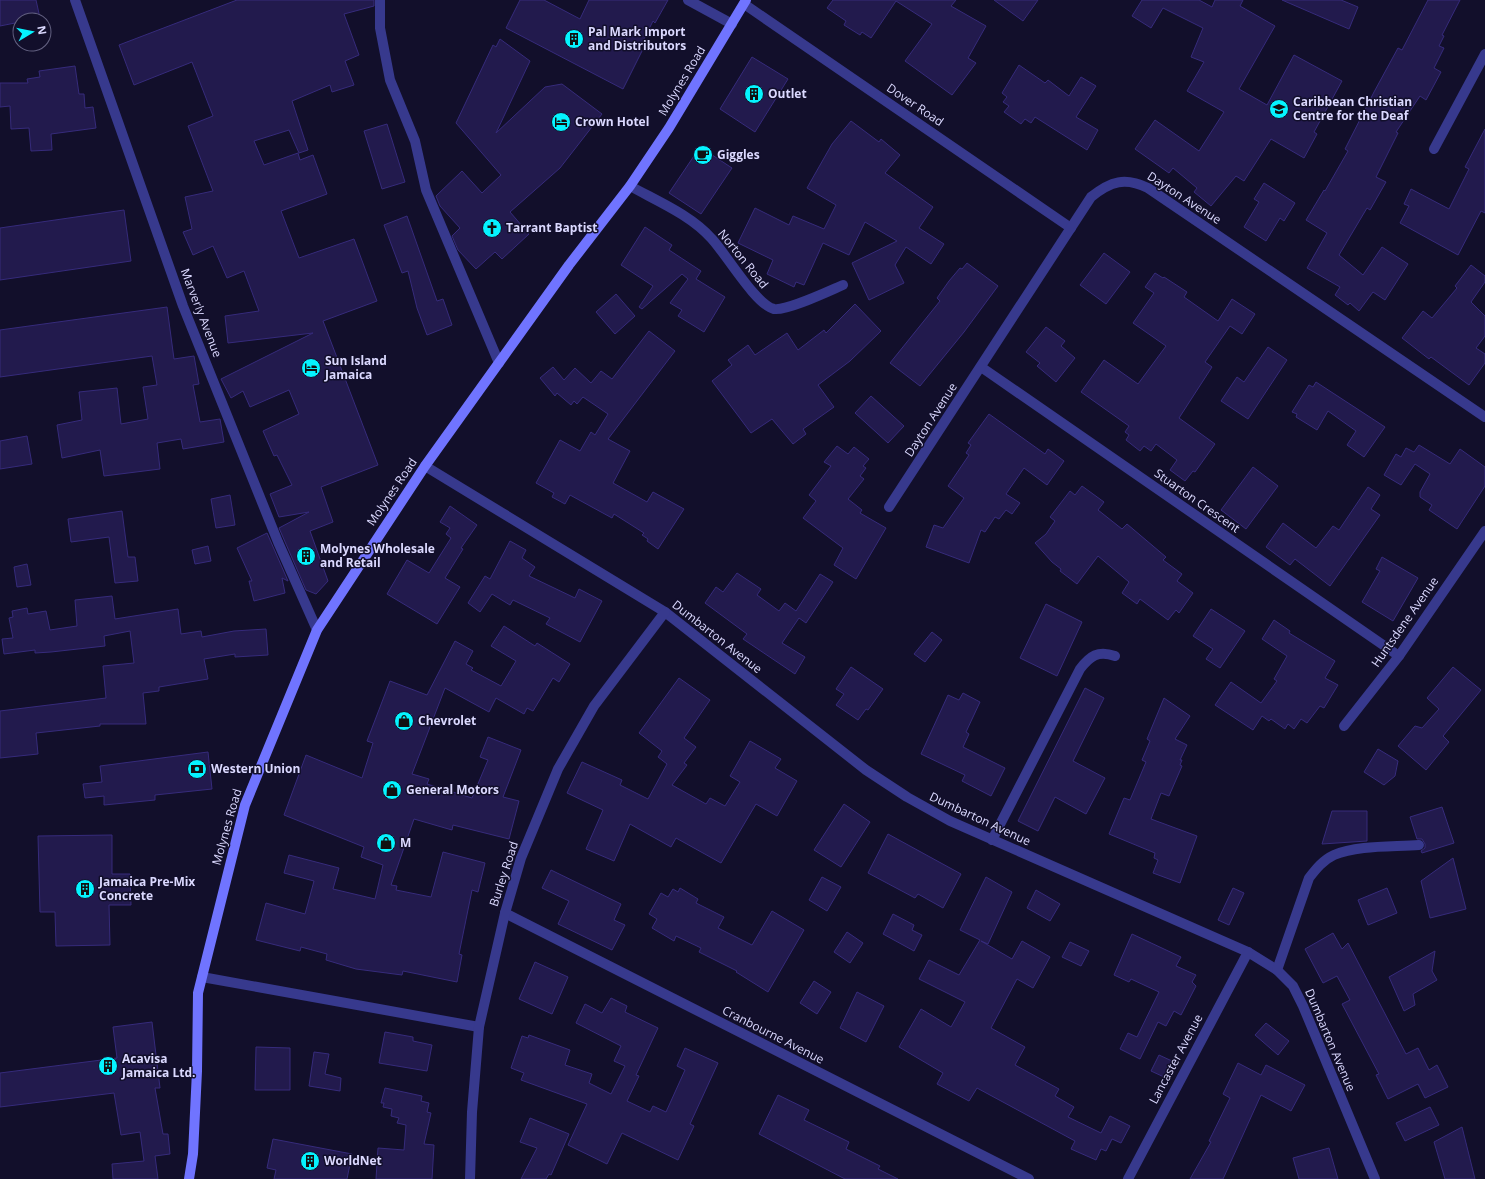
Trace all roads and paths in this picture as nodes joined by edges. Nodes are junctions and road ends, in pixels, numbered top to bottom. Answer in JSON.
{"nodes":[{"id":1,"x":75,"y":0,"type":"edge"},
{"id":2,"x":380,"y":0,"type":"edge"},
{"id":3,"x":688,"y":0,"type":"edge"},
{"id":4,"x":745,"y":2,"type":"edge"},
{"id":5,"x":732,"y":24,"type":"junction"},
{"id":6,"x":1485,"y":54,"type":"edge"},
{"id":7,"x":1434,"y":149,"type":"dead end"},
{"id":8,"x":630,"y":186,"type":"junction"},
{"id":9,"x":1071,"y":228,"type":"junction"},
{"id":10,"x":843,"y":285,"type":"dead end"},
{"id":11,"x":499,"y":362,"type":"junction"},
{"id":12,"x":980,"y":367,"type":"junction"},
{"id":13,"x":1485,"y":417,"type":"edge"},
{"id":14,"x":425,"y":466,"type":"junction"},
{"id":15,"x":889,"y":507,"type":"dead end"},
{"id":16,"x":1485,"y":531,"type":"edge"},
{"id":17,"x":664,"y":612,"type":"junction"},
{"id":18,"x":316,"y":630,"type":"junction"},
{"id":19,"x":1115,"y":656,"type":"dead end"},
{"id":20,"x":1399,"y":656,"type":"junction"},
{"id":21,"x":1344,"y":726,"type":"dead end"},
{"id":22,"x":992,"y":840,"type":"junction"},
{"id":23,"x":1419,"y":845,"type":"dead end"},
{"id":24,"x":505,"y":913,"type":"junction"},
{"id":25,"x":1248,"y":952,"type":"junction"},
{"id":26,"x":1277,"y":970,"type":"junction"},
{"id":27,"x":202,"y":977,"type":"junction"},
{"id":28,"x":479,"y":1026,"type":"junction"},
{"id":29,"x":189,"y":1179,"type":"edge"},
{"id":30,"x":470,"y":1179,"type":"edge"},
{"id":31,"x":1029,"y":1179,"type":"edge"},
{"id":32,"x":1128,"y":1179,"type":"edge"},
{"id":33,"x":1375,"y":1179,"type":"edge"}],
"edges":[{"from":1,"to":18,"type":"street","name":"Marverly Avenue"},
{"from":2,"to":11,"type":"street"},
{"from":3,"to":5,"type":"street"},
{"from":4,"to":5,"type":"main road","name":"Molynes Road"},
{"from":4,"to":9,"type":"street","name":"Dover Road"},
{"from":5,"to":8,"type":"main road","name":"Molynes Road"},
{"from":6,"to":7,"type":"street"},
{"from":8,"to":10,"type":"street","name":"Norton Road"},
{"from":8,"to":11,"type":"main road","name":"Molynes Road"},
{"from":9,"to":12,"type":"street","name":"Dayton Avenue"},
{"from":9,"to":13,"type":"street","name":"Dayton Avenue"},
{"from":11,"to":14,"type":"main road","name":"Molynes Road"},
{"from":12,"to":15,"type":"street","name":"Dayton Avenue"},
{"from":12,"to":20,"type":"street","name":"Stuarton Crescent"},
{"from":14,"to":17,"type":"street","name":"Dumbarton Avenue"},
{"from":14,"to":18,"type":"main road","name":"Molynes Road"},
{"from":16,"to":20,"type":"street","name":"Huntsdene Avenue"},
{"from":17,"to":22,"type":"street","name":"Dumbarton Avenue"},
{"from":17,"to":24,"type":"street","name":"Burley Road"},
{"from":18,"to":27,"type":"main road","name":"Molynes Road"},
{"from":19,"to":22,"type":"street"},
{"from":20,"to":21,"type":"street","name":"Huntsdene Avenue"},
{"from":22,"to":25,"type":"street","name":"Dumbarton Avenue"},
{"from":23,"to":26,"type":"street"},
{"from":24,"to":28,"type":"street","name":"Burley Road"},
{"from":24,"to":31,"type":"street","name":"Cranbourne Avenue"},
{"from":25,"to":26,"type":"street","name":"Dumbarton Avenue"},
{"from":25,"to":32,"type":"street","name":"Lancaster Avenue"},
{"from":26,"to":33,"type":"street","name":"Dumbarton Avenue"},
{"from":27,"to":28,"type":"street"},
{"from":27,"to":29,"type":"main road","name":"Molynes Road"},
{"from":28,"to":30,"type":"street","name":"Burley Road"}]}
